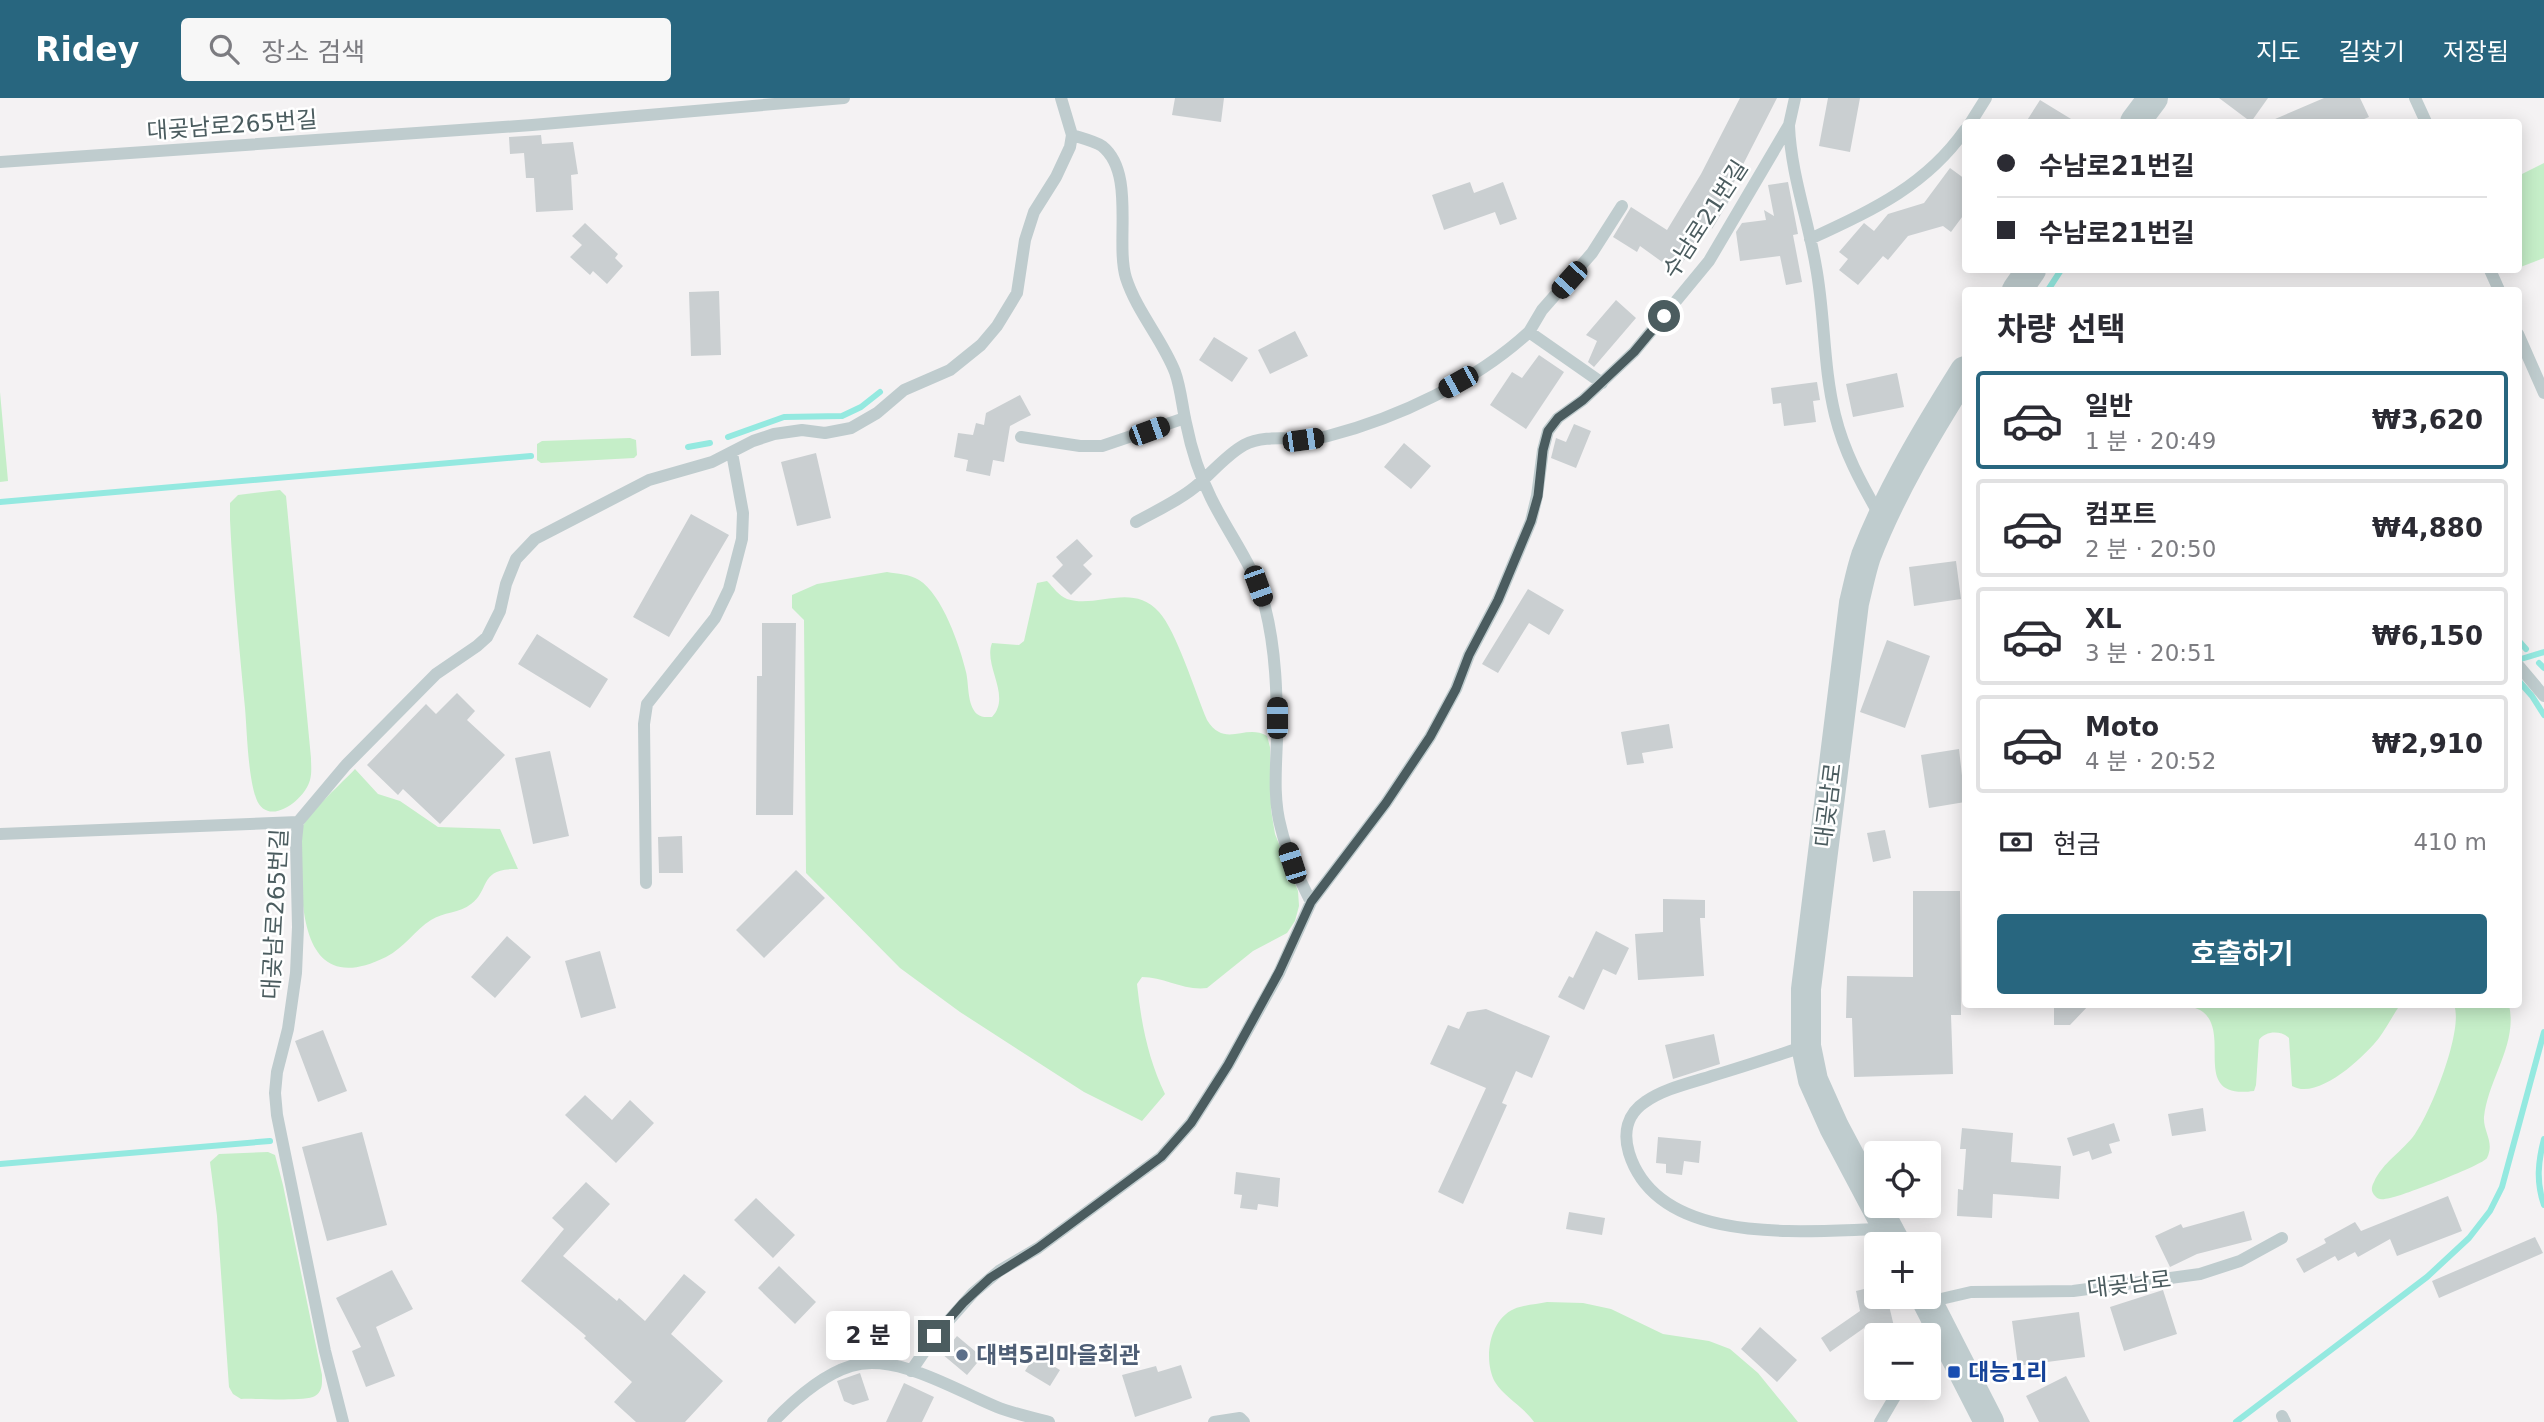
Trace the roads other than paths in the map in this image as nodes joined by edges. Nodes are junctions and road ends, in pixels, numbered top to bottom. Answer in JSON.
{"nodes":[{"id":1,"x":844,"y":98,"type":"edge"},
{"id":2,"x":1061,"y":98,"type":"edge"},
{"id":3,"x":1795,"y":98,"type":"edge"},
{"id":4,"x":1986,"y":98,"type":"edge"},
{"id":5,"x":2153,"y":98,"type":"edge"},
{"id":6,"x":2415,"y":98,"type":"edge"},
{"id":7,"x":1973,"y":119,"type":"edge"},
{"id":8,"x":2137,"y":119,"type":"edge"},
{"id":9,"x":2425,"y":119,"type":"edge"},
{"id":10,"x":1789,"y":125,"type":"junction"},
{"id":11,"x":1962,"y":134,"type":"edge"},
{"id":12,"x":1072,"y":135,"type":"junction"},
{"id":13,"x":0,"y":162,"type":"edge"},
{"id":14,"x":1622,"y":206,"type":"dead end"},
{"id":15,"x":1810,"y":239,"type":"junction"},
{"id":16,"x":1529,"y":332,"type":"junction"},
{"id":17,"x":2522,"y":343,"type":"edge"},
{"id":18,"x":1962,"y":377,"type":"edge"},
{"id":19,"x":1602,"y":383,"type":"junction"},
{"id":20,"x":2544,"y":393,"type":"edge"},
{"id":21,"x":1185,"y":418,"type":"junction"},
{"id":22,"x":1021,"y":437,"type":"dead end"},
{"id":23,"x":732,"y":453,"type":"junction"},
{"id":24,"x":1204,"y":479,"type":"junction"},
{"id":25,"x":1882,"y":519,"type":"junction"},
{"id":26,"x":1136,"y":522,"type":"dead end"},
{"id":27,"x":2522,"y":670,"type":"edge"},
{"id":28,"x":2544,"y":696,"type":"edge"},
{"id":29,"x":298,"y":822,"type":"junction"},
{"id":30,"x":0,"y":834,"type":"edge"},
{"id":31,"x":646,"y":883,"type":"dead end"},
{"id":32,"x":1311,"y":902,"type":"junction"},
{"id":33,"x":1806,"y":1046,"type":"junction"},
{"id":34,"x":1889,"y":1232,"type":"edge"},
{"id":35,"x":1864,"y":1235,"type":"edge"},
{"id":36,"x":2282,"y":1238,"type":"dead end"},
{"id":37,"x":1941,"y":1297,"type":"edge"},
{"id":38,"x":1941,"y":1354,"type":"edge"},
{"id":39,"x":911,"y":1371,"type":"junction"},
{"id":40,"x":1893,"y":1400,"type":"edge"},
{"id":41,"x":343,"y":1422,"type":"edge"},
{"id":42,"x":773,"y":1422,"type":"edge"},
{"id":43,"x":1049,"y":1422,"type":"edge"},
{"id":44,"x":1214,"y":1422,"type":"edge"},
{"id":45,"x":1244,"y":1422,"type":"edge"},
{"id":46,"x":1880,"y":1422,"type":"edge"},
{"id":47,"x":1989,"y":1422,"type":"edge"}],
"edges":[{"from":1,"to":13,"type":"lane","name":"대곶남로265번길"},
{"from":2,"to":12,"type":"lane"},
{"from":3,"to":10,"type":"lane","name":"수남로21번길"},
{"from":4,"to":7,"type":"lane"},
{"from":5,"to":8,"type":"street"},
{"from":6,"to":9,"type":"lane"},
{"from":10,"to":15,"type":"lane"},
{"from":10,"to":19,"type":"lane","name":"수남로21번길"},
{"from":11,"to":15,"type":"lane"},
{"from":12,"to":21,"type":"lane"},
{"from":12,"to":23,"type":"lane","name":"대곶남로265번길"},
{"from":14,"to":16,"type":"lane"},
{"from":15,"to":25,"type":"lane"},
{"from":16,"to":19,"type":"lane"},
{"from":16,"to":24,"type":"lane"},
{"from":17,"to":20,"type":"lane"},
{"from":18,"to":25,"type":"street","name":"대곶남로"},
{"from":19,"to":32,"type":"lane","name":"수남로21번길"},
{"from":21,"to":22,"type":"lane"},
{"from":21,"to":24,"type":"lane"},
{"from":23,"to":29,"type":"lane","name":"대곶남로265번길"},
{"from":23,"to":31,"type":"lane"},
{"from":24,"to":26,"type":"lane"},
{"from":24,"to":32,"type":"lane"},
{"from":25,"to":33,"type":"street","name":"대곶남로"},
{"from":27,"to":28,"type":"lane"},
{"from":29,"to":30,"type":"lane"},
{"from":29,"to":41,"type":"lane","name":"대곶남로265번길"},
{"from":32,"to":39,"type":"lane","name":"수남로21번길"},
{"from":33,"to":34,"type":"street","name":"대곶남로"},
{"from":33,"to":35,"type":"lane"},
{"from":36,"to":37,"type":"lane","name":"대곶남로"},
{"from":38,"to":47,"type":"street","name":"대곶남로"},
{"from":39,"to":42,"type":"lane"},
{"from":39,"to":43,"type":"lane"},
{"from":40,"to":46,"type":"lane"},
{"from":44,"to":45,"type":"lane"}]}
